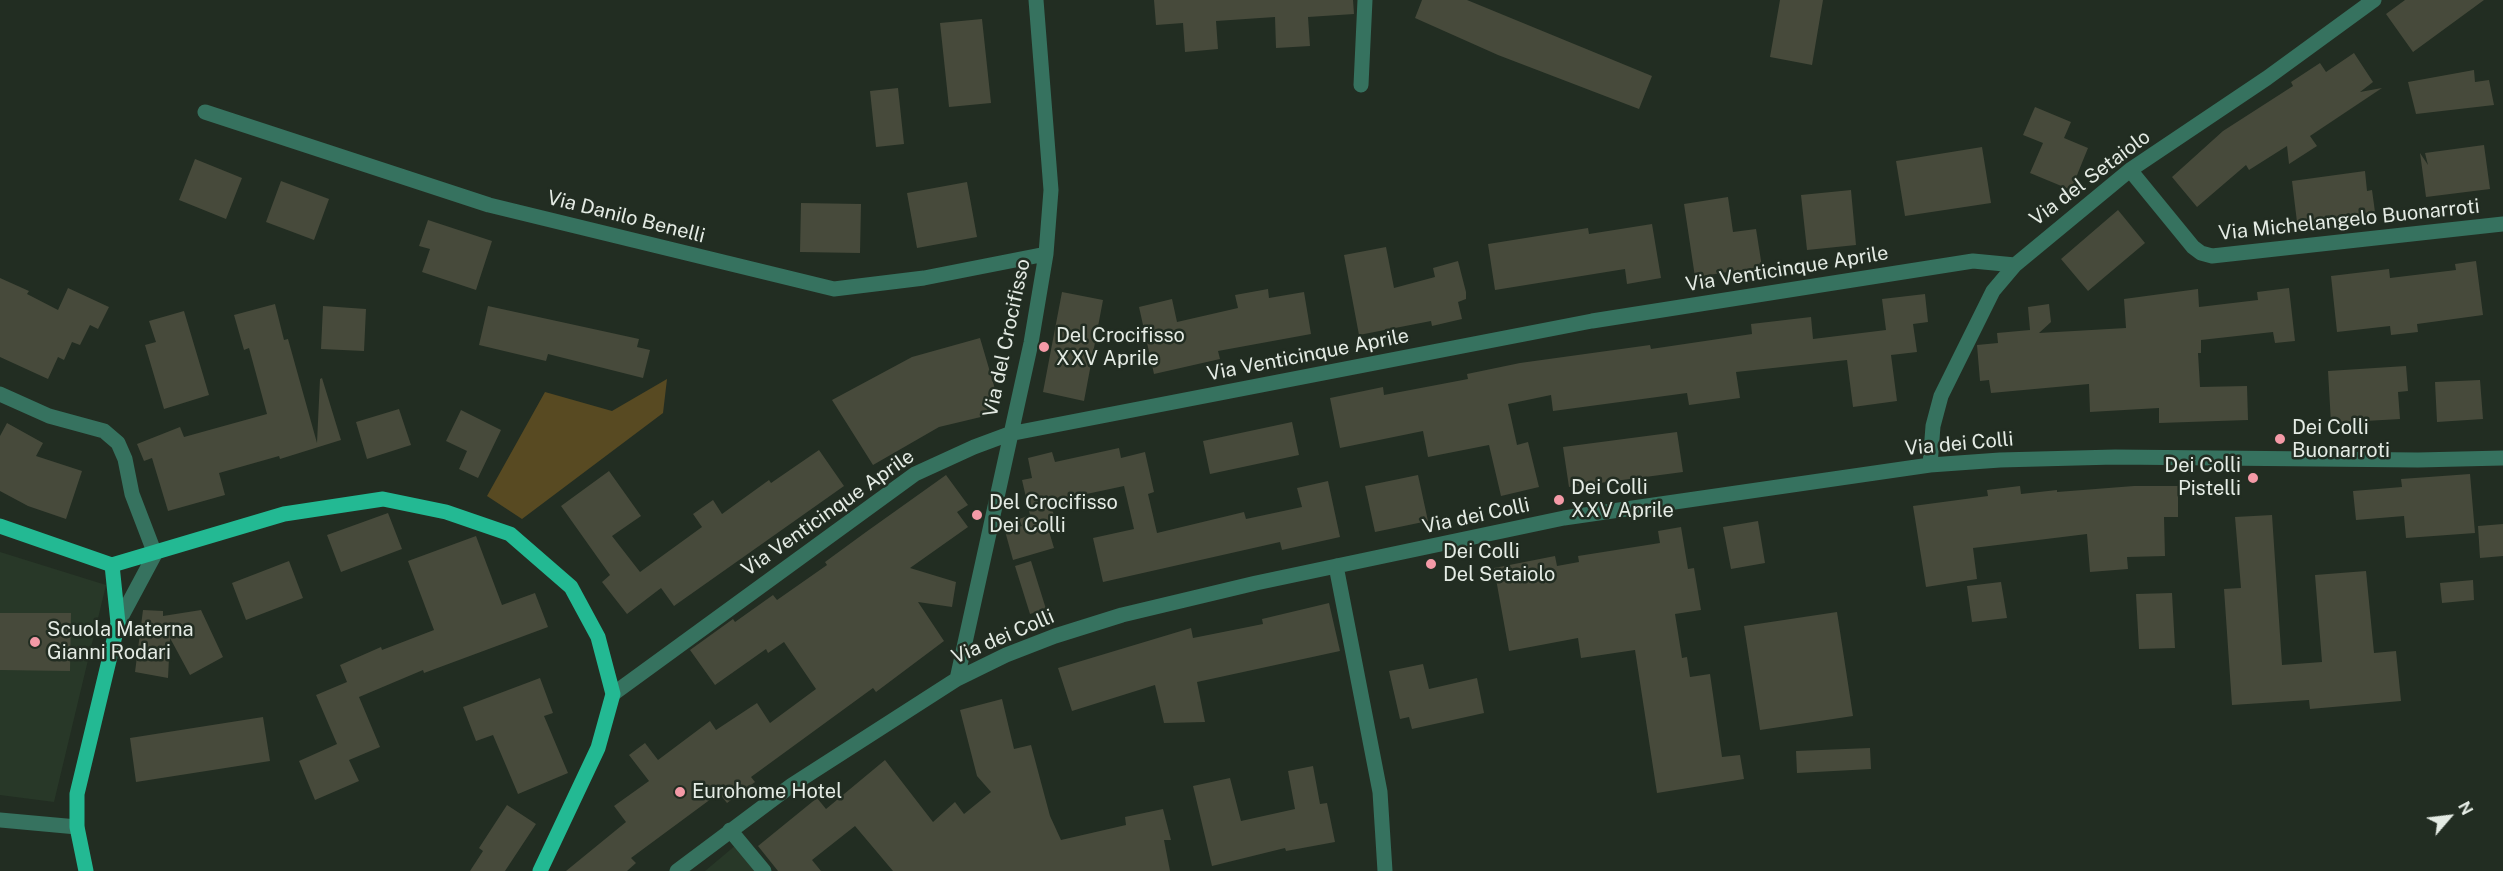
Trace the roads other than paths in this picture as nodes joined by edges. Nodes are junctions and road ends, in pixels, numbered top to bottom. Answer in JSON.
{"nodes":[{"id":1,"x":1036,"y":0,"type":"edge"},
{"id":2,"x":1365,"y":0,"type":"edge"},
{"id":3,"x":2374,"y":0,"type":"edge"},
{"id":4,"x":1361,"y":85,"type":"dead end"},
{"id":5,"x":205,"y":112,"type":"dead end"},
{"id":6,"x":2130,"y":170,"type":"junction"},
{"id":7,"x":2503,"y":224,"type":"edge"},
{"id":8,"x":1046,"y":254,"type":"junction"},
{"id":9,"x":2015,"y":265,"type":"junction"},
{"id":10,"x":0,"y":394,"type":"edge"},
{"id":11,"x":1009,"y":434,"type":"junction"},
{"id":12,"x":2503,"y":458,"type":"edge"},
{"id":13,"x":1930,"y":465,"type":"junction"},
{"id":14,"x":0,"y":526,"type":"edge"},
{"id":15,"x":155,"y":554,"type":"junction"},
{"id":16,"x":112,"y":565,"type":"junction"},
{"id":17,"x":1336,"y":566,"type":"junction"},
{"id":18,"x":118,"y":623,"type":"junction"},
{"id":19,"x":957,"y":679,"type":"junction"},
{"id":20,"x":613,"y":694,"type":"junction"},
{"id":21,"x":0,"y":820,"type":"edge"},
{"id":22,"x":77,"y":827,"type":"junction"},
{"id":23,"x":730,"y":830,"type":"junction"},
{"id":24,"x":86,"y":871,"type":"edge"},
{"id":25,"x":540,"y":871,"type":"edge"},
{"id":26,"x":677,"y":871,"type":"edge"},
{"id":27,"x":764,"y":871,"type":"edge"},
{"id":28,"x":1385,"y":871,"type":"edge"}],
"edges":[{"from":1,"to":8,"type":"street","name":"Via del Crocifisso"},
{"from":2,"to":4,"type":"street"},
{"from":3,"to":6,"type":"street","name":"Via del Setaiolo"},
{"from":5,"to":8,"type":"street","name":"Via Danilo Benelli"},
{"from":6,"to":7,"type":"street","name":"Via Michelangelo Buonarroti"},
{"from":6,"to":9,"type":"street","name":"Via del Setaiolo"},
{"from":8,"to":11,"type":"street","name":"Via del Crocifisso"},
{"from":9,"to":11,"type":"street","name":"Via Venticinque Aprile"},
{"from":9,"to":13,"type":"street","name":"Via del Setaiolo"},
{"from":10,"to":15,"type":"street"},
{"from":11,"to":19,"type":"street","name":"Via del Crocifisso"},
{"from":11,"to":20,"type":"street","name":"Via Venticinque Aprile"},
{"from":12,"to":13,"type":"street","name":"Via dei Colli"},
{"from":13,"to":17,"type":"street","name":"Via dei Colli"},
{"from":14,"to":16,"type":"main road"},
{"from":15,"to":16,"type":"main road"},
{"from":15,"to":18,"type":"street"},
{"from":15,"to":20,"type":"main road"},
{"from":16,"to":18,"type":"main road"},
{"from":17,"to":19,"type":"street","name":"Via dei Colli"},
{"from":17,"to":28,"type":"street"},
{"from":18,"to":22,"type":"main road"},
{"from":19,"to":23,"type":"street","name":"Via dei Colli"},
{"from":20,"to":25,"type":"main road"},
{"from":21,"to":22,"type":"street"},
{"from":22,"to":24,"type":"main road"},
{"from":23,"to":26,"type":"street","name":"Via dei Colli"},
{"from":23,"to":27,"type":"street"}]}
